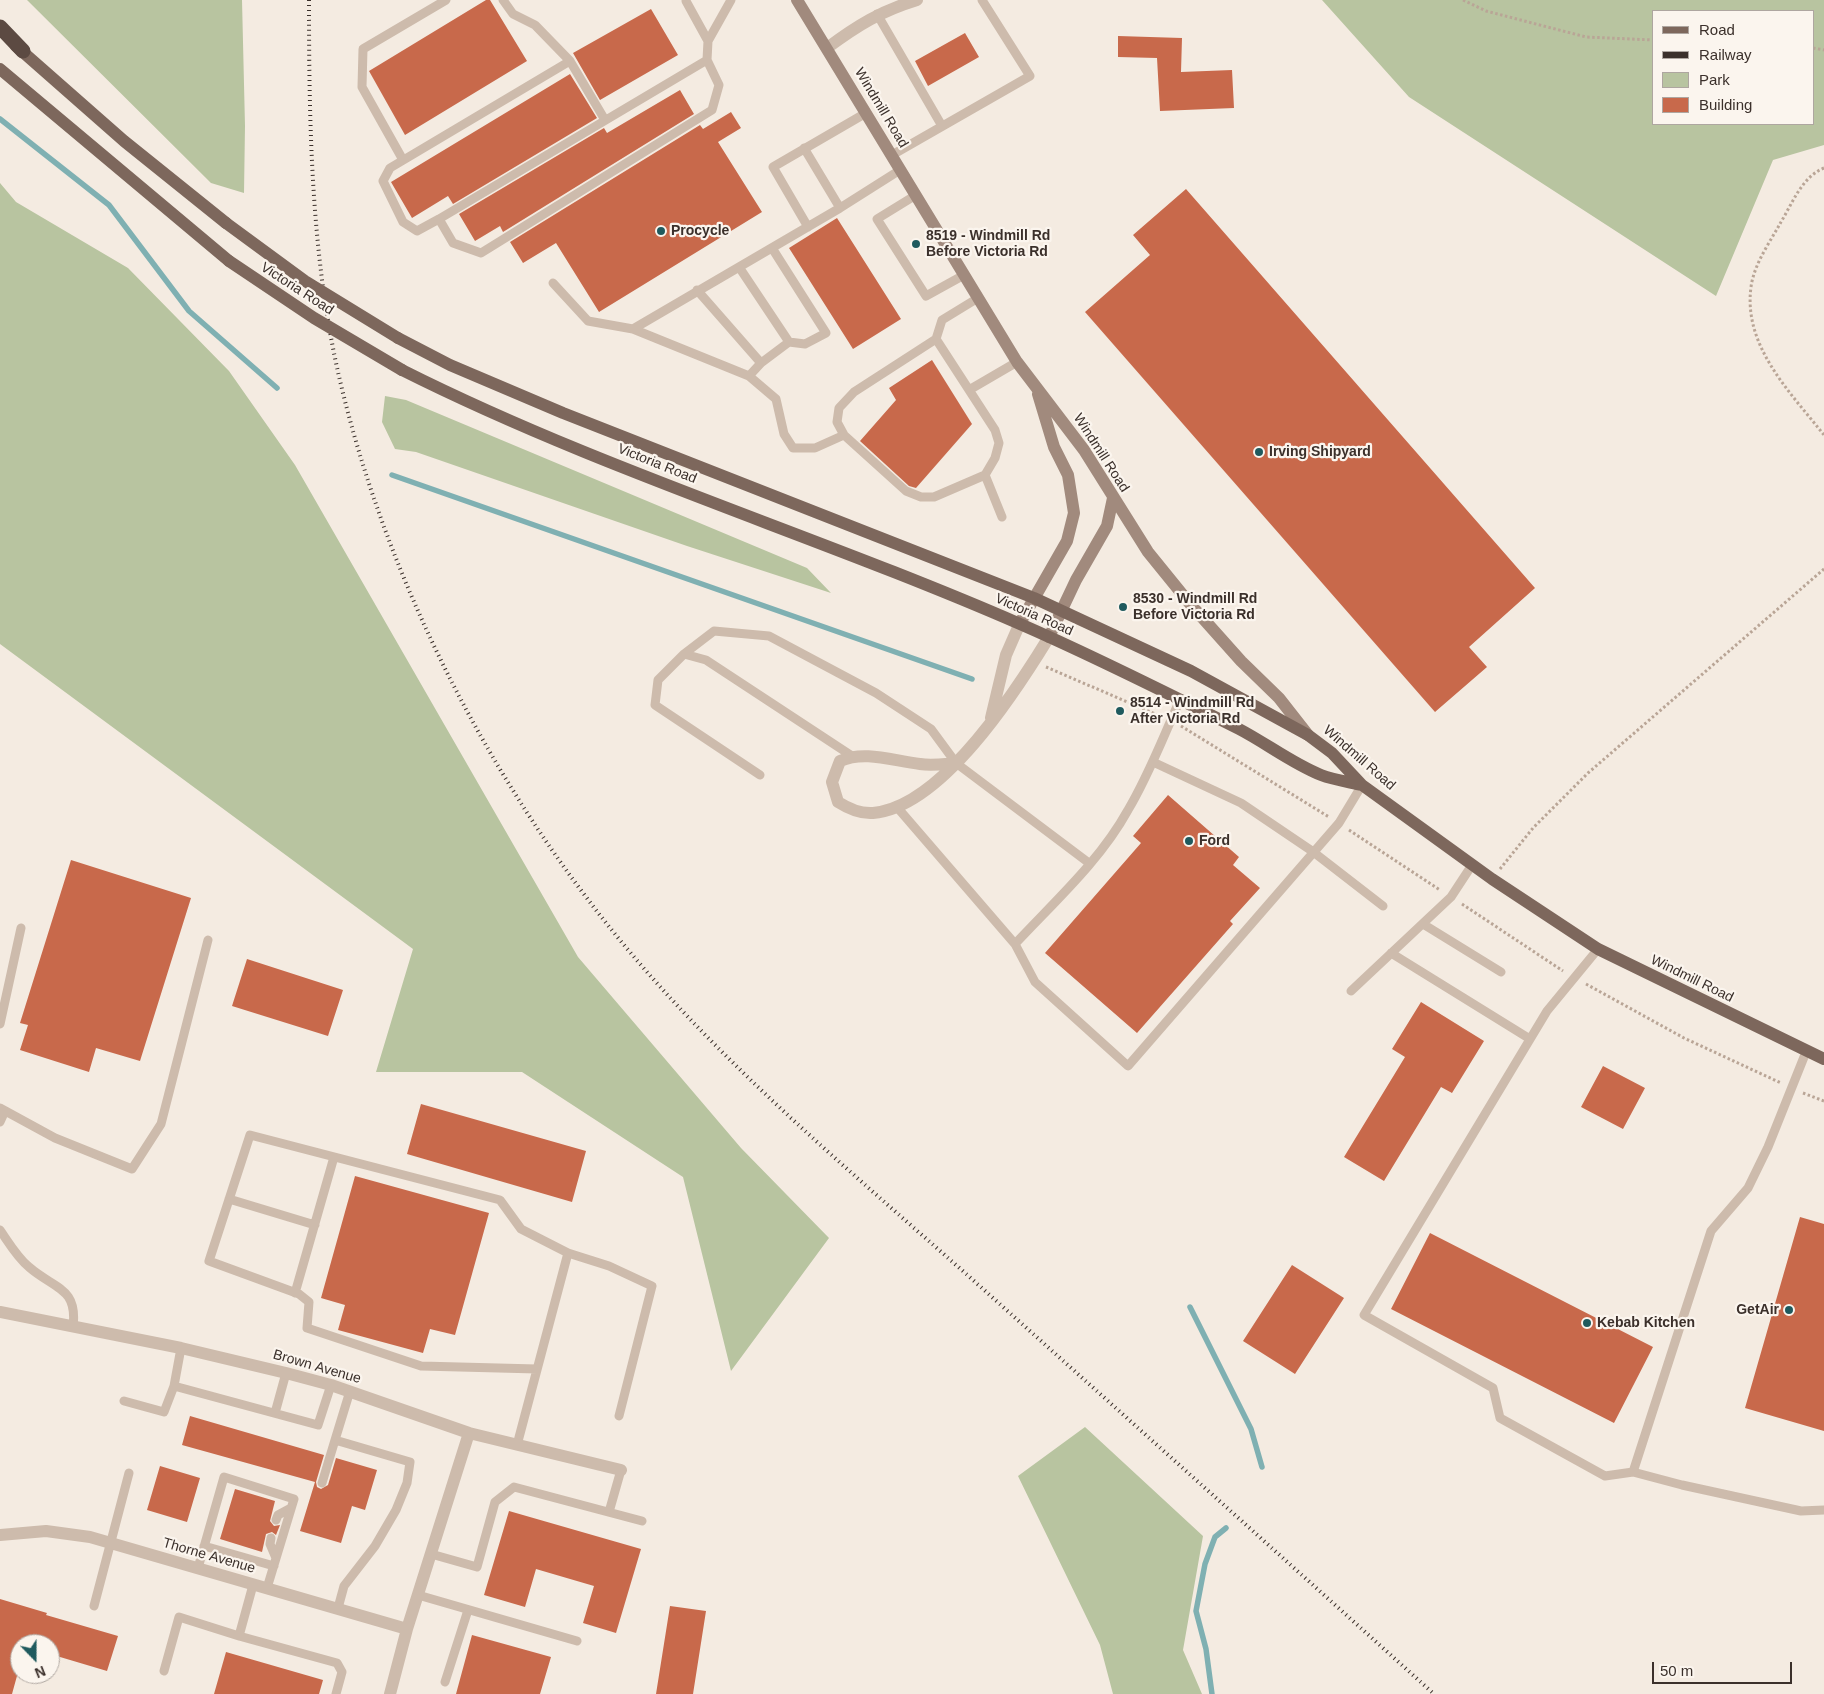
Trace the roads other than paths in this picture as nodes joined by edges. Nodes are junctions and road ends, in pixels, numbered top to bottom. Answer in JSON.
{"nodes":[{"id":1,"x":446,"y":0,"type":"edge"},
{"id":2,"x":503,"y":0,"type":"edge"},
{"id":3,"x":732,"y":0,"type":"edge"},
{"id":4,"x":797,"y":0,"type":"edge"},
{"id":5,"x":917,"y":0,"type":"edge"},
{"id":6,"x":982,"y":0,"type":"edge"},
{"id":7,"x":686,"y":1,"type":"dead end"},
{"id":8,"x":893,"y":4,"type":"edge"},
{"id":9,"x":877,"y":14,"type":"junction"},
{"id":10,"x":0,"y":27,"type":"edge"},
{"id":11,"x":0,"y":32,"type":"edge"},
{"id":12,"x":708,"y":41,"type":"junction"},
{"id":13,"x":827,"y":48,"type":"junction"},
{"id":14,"x":23,"y":51,"type":"junction"},
{"id":15,"x":706,"y":60,"type":"junction"},
{"id":16,"x":570,"y":61,"type":"junction"},
{"id":17,"x":0,"y":69,"type":"edge"},
{"id":18,"x":866,"y":113,"type":"junction"},
{"id":19,"x":604,"y":120,"type":"junction"},
{"id":20,"x":942,"y":126,"type":"junction"},
{"id":21,"x":804,"y":148,"type":"junction"},
{"id":22,"x":892,"y":155,"type":"junction"},
{"id":23,"x":403,"y":160,"type":"junction"},
{"id":24,"x":900,"y":170,"type":"junction"},
{"id":25,"x":916,"y":195,"type":"junction"},
{"id":26,"x":840,"y":208,"type":"junction"},
{"id":27,"x":439,"y":219,"type":"junction"},
{"id":28,"x":808,"y":227,"type":"junction"},
{"id":29,"x":772,"y":248,"type":"junction"},
{"id":30,"x":739,"y":267,"type":"junction"},
{"id":31,"x":964,"y":275,"type":"junction"},
{"id":32,"x":553,"y":283,"type":"dead end"},
{"id":33,"x":697,"y":290,"type":"junction"},
{"id":34,"x":978,"y":298,"type":"junction"},
{"id":35,"x":633,"y":329,"type":"junction"},
{"id":36,"x":936,"y":339,"type":"junction"},
{"id":37,"x":789,"y":342,"type":"junction"},
{"id":38,"x":1017,"y":362,"type":"junction"},
{"id":39,"x":761,"y":363,"type":"junction"},
{"id":40,"x":749,"y":376,"type":"junction"},
{"id":41,"x":1035,"y":384,"type":"junction"},
{"id":42,"x":969,"y":390,"type":"junction"},
{"id":43,"x":844,"y":435,"type":"junction"},
{"id":44,"x":985,"y":475,"type":"junction"},
{"id":45,"x":1113,"y":498,"type":"junction"},
{"id":46,"x":1002,"y":517,"type":"dead end"},
{"id":47,"x":1034,"y":598,"type":"junction"},
{"id":48,"x":1062,"y":610,"type":"junction"},
{"id":49,"x":1020,"y":624,"type":"junction"},
{"id":50,"x":1049,"y":637,"type":"junction"},
{"id":51,"x":684,"y":654,"type":"junction"},
{"id":52,"x":1180,"y":700,"type":"junction"},
{"id":53,"x":990,"y":723,"type":"junction"},
{"id":54,"x":1308,"y":734,"type":"junction"},
{"id":55,"x":852,"y":756,"type":"junction"},
{"id":56,"x":1153,"y":762,"type":"junction"},
{"id":57,"x":956,"y":764,"type":"junction"},
{"id":58,"x":760,"y":775,"type":"dead end"},
{"id":59,"x":1362,"y":785,"type":"junction"},
{"id":60,"x":896,"y":806,"type":"junction"},
{"id":61,"x":1312,"y":851,"type":"junction"},
{"id":62,"x":1089,"y":863,"type":"junction"},
{"id":63,"x":1472,"y":865,"type":"junction"},
{"id":64,"x":1383,"y":906,"type":"dead end"},
{"id":65,"x":1423,"y":924,"type":"junction"},
{"id":66,"x":21,"y":928,"type":"dead end"},
{"id":67,"x":208,"y":940,"type":"dead end"},
{"id":68,"x":1015,"y":944,"type":"junction"},
{"id":69,"x":1598,"y":949,"type":"junction"},
{"id":70,"x":1392,"y":953,"type":"junction"},
{"id":71,"x":1501,"y":972,"type":"dead end"},
{"id":72,"x":1351,"y":991,"type":"dead end"},
{"id":73,"x":0,"y":1024,"type":"edge"},
{"id":74,"x":1530,"y":1039,"type":"junction"},
{"id":75,"x":1806,"y":1052,"type":"junction"},
{"id":76,"x":1824,"y":1059,"type":"edge"},
{"id":77,"x":2,"y":1110,"type":"edge"},
{"id":78,"x":0,"y":1122,"type":"edge"},
{"id":79,"x":334,"y":1157,"type":"junction"},
{"id":80,"x":229,"y":1199,"type":"junction"},
{"id":81,"x":315,"y":1225,"type":"junction"},
{"id":82,"x":0,"y":1230,"type":"edge"},
{"id":83,"x":568,"y":1253,"type":"junction"},
{"id":84,"x":295,"y":1293,"type":"junction"},
{"id":85,"x":0,"y":1312,"type":"edge"},
{"id":86,"x":73,"y":1327,"type":"junction"},
{"id":87,"x":180,"y":1348,"type":"junction"},
{"id":88,"x":537,"y":1369,"type":"junction"},
{"id":89,"x":286,"y":1373,"type":"junction"},
{"id":90,"x":331,"y":1384,"type":"junction"},
{"id":91,"x":174,"y":1386,"type":"junction"},
{"id":92,"x":350,"y":1391,"type":"junction"},
{"id":93,"x":124,"y":1401,"type":"dead end"},
{"id":94,"x":275,"y":1413,"type":"junction"},
{"id":95,"x":619,"y":1416,"type":"dead end"},
{"id":96,"x":469,"y":1433,"type":"junction"},
{"id":97,"x":335,"y":1440,"type":"junction"},
{"id":98,"x":517,"y":1444,"type":"junction"},
{"id":99,"x":621,"y":1470,"type":"joint"},
{"id":100,"x":1633,"y":1472,"type":"junction"},
{"id":101,"x":129,"y":1473,"type":"dead end"},
{"id":102,"x":322,"y":1483,"type":"dead end"},
{"id":103,"x":291,"y":1508,"type":"junction"},
{"id":104,"x":1824,"y":1510,"type":"edge"},
{"id":105,"x":608,"y":1512,"type":"junction"},
{"id":106,"x":276,"y":1520,"type":"dead end"},
{"id":107,"x":642,"y":1521,"type":"dead end"},
{"id":108,"x":1,"y":1532,"type":"edge"},
{"id":109,"x":272,"y":1538,"type":"dead end"},
{"id":110,"x":110,"y":1543,"type":"junction"},
{"id":111,"x":204,"y":1546,"type":"junction"},
{"id":112,"x":431,"y":1554,"type":"junction"},
{"id":113,"x":275,"y":1562,"type":"junction"},
{"id":114,"x":198,"y":1568,"type":"junction"},
{"id":115,"x":253,"y":1584,"type":"junction"},
{"id":116,"x":267,"y":1588,"type":"junction"},
{"id":117,"x":418,"y":1595,"type":"junction"},
{"id":118,"x":94,"y":1606,"type":"dead end"},
{"id":119,"x":338,"y":1608,"type":"junction"},
{"id":120,"x":468,"y":1610,"type":"junction"},
{"id":121,"x":407,"y":1629,"type":"junction"},
{"id":122,"x":239,"y":1636,"type":"junction"},
{"id":123,"x":578,"y":1641,"type":"dead end"},
{"id":124,"x":164,"y":1671,"type":"dead end"},
{"id":125,"x":446,"y":1682,"type":"dead end"},
{"id":126,"x":336,"y":1694,"type":"edge"},
{"id":127,"x":391,"y":1694,"type":"edge"}],
"edges":[{"from":1,"to":23,"type":"lane"},
{"from":2,"to":16,"type":"lane"},
{"from":3,"to":12,"type":"lane"},
{"from":4,"to":13,"type":"main road","name":"Windmill Road"},
{"from":5,"to":8,"type":"street"},
{"from":6,"to":20,"type":"lane"},
{"from":7,"to":12,"type":"lane"},
{"from":8,"to":9,"type":"street"},
{"from":9,"to":13,"type":"street"},
{"from":9,"to":20,"type":"lane"},
{"from":10,"to":14,"type":"highway"},
{"from":11,"to":14,"type":"main road","name":"Victoria Road"},
{"from":12,"to":15,"type":"lane"},
{"from":13,"to":18,"type":"main road","name":"Windmill Road"},
{"from":14,"to":47,"type":"main road","name":"Victoria Road","bridge":true},
{"from":15,"to":19,"type":"lane"},
{"from":15,"to":27,"type":"lane"},
{"from":16,"to":19,"type":"lane"},
{"from":16,"to":23,"type":"lane"},
{"from":17,"to":49,"type":"main road","name":"Victoria Road","bridge":true},
{"from":18,"to":21,"type":"lane"},
{"from":18,"to":22,"type":"main road","name":"Windmill Road"},
{"from":19,"to":27,"type":"lane"},
{"from":20,"to":22,"type":"lane"},
{"from":21,"to":26,"type":"lane"},
{"from":21,"to":28,"type":"lane"},
{"from":22,"to":24,"type":"main road","name":"Windmill Road"},
{"from":23,"to":27,"type":"lane"},
{"from":24,"to":25,"type":"main road","name":"Windmill Road"},
{"from":24,"to":26,"type":"lane"},
{"from":25,"to":31,"type":"main road","name":"Windmill Road"},
{"from":25,"to":31,"type":"lane"},
{"from":26,"to":28,"type":"lane"},
{"from":28,"to":29,"type":"lane"},
{"from":29,"to":30,"type":"lane"},
{"from":29,"to":37,"type":"lane"},
{"from":30,"to":33,"type":"lane"},
{"from":30,"to":37,"type":"lane"},
{"from":31,"to":34,"type":"main road","name":"Windmill Road"},
{"from":32,"to":35,"type":"lane"},
{"from":33,"to":35,"type":"lane"},
{"from":33,"to":39,"type":"lane"},
{"from":34,"to":36,"type":"lane"},
{"from":34,"to":38,"type":"main road","name":"Windmill Road"},
{"from":35,"to":40,"type":"lane"},
{"from":36,"to":42,"type":"lane"},
{"from":36,"to":43,"type":"lane"},
{"from":37,"to":39,"type":"lane"},
{"from":38,"to":41,"type":"main road","name":"Windmill Road"},
{"from":38,"to":42,"type":"lane"},
{"from":39,"to":40,"type":"lane"},
{"from":40,"to":43,"type":"lane"},
{"from":41,"to":45,"type":"main road","name":"Windmill Road"},
{"from":41,"to":47,"type":"main road","name":"Windmill Road"},
{"from":42,"to":44,"type":"lane"},
{"from":43,"to":44,"type":"lane"},
{"from":44,"to":46,"type":"lane"},
{"from":45,"to":48,"type":"main road"},
{"from":45,"to":54,"type":"main road","name":"Windmill Road"},
{"from":47,"to":48,"type":"main road","name":"Victoria Road"},
{"from":47,"to":49,"type":"main road","name":"Windmill Road"},
{"from":48,"to":50,"type":"main road"},
{"from":48,"to":54,"type":"main road","name":"Victoria Road"},
{"from":49,"to":50,"type":"main road","name":"Victoria Road"},
{"from":49,"to":53,"type":"street"},
{"from":50,"to":52,"type":"main road","name":"Victoria Road"},
{"from":50,"to":53,"type":"street"},
{"from":51,"to":55,"type":"lane"},
{"from":51,"to":57,"type":"lane"},
{"from":51,"to":58,"type":"lane"},
{"from":52,"to":56,"type":"lane"},
{"from":52,"to":59,"type":"main road","name":"Victoria Road"},
{"from":53,"to":57,"type":"street"},
{"from":54,"to":59,"type":"main road","name":"Windmill Road"},
{"from":55,"to":57,"type":"street"},
{"from":55,"to":60,"type":"street"},
{"from":56,"to":61,"type":"lane"},
{"from":56,"to":62,"type":"lane"},
{"from":57,"to":60,"type":"street"},
{"from":57,"to":62,"type":"lane"},
{"from":59,"to":61,"type":"lane"},
{"from":59,"to":63,"type":"main road","name":"Windmill Road"},
{"from":60,"to":68,"type":"lane"},
{"from":61,"to":64,"type":"lane"},
{"from":61,"to":68,"type":"lane"},
{"from":62,"to":68,"type":"lane"},
{"from":63,"to":65,"type":"lane"},
{"from":63,"to":69,"type":"main road","name":"Windmill Road"},
{"from":65,"to":70,"type":"lane"},
{"from":65,"to":71,"type":"lane"},
{"from":66,"to":73,"type":"lane"},
{"from":67,"to":77,"type":"lane"},
{"from":69,"to":74,"type":"lane"},
{"from":69,"to":75,"type":"main road","name":"Windmill Road"},
{"from":70,"to":72,"type":"lane"},
{"from":70,"to":74,"type":"lane"},
{"from":74,"to":100,"type":"lane"},
{"from":75,"to":76,"type":"main road","name":"Windmill Road"},
{"from":75,"to":100,"type":"lane"},
{"from":77,"to":78,"type":"lane"},
{"from":79,"to":80,"type":"lane"},
{"from":79,"to":81,"type":"lane"},
{"from":79,"to":83,"type":"lane"},
{"from":80,"to":81,"type":"lane"},
{"from":80,"to":84,"type":"lane"},
{"from":81,"to":84,"type":"lane"},
{"from":82,"to":86,"type":"lane"},
{"from":83,"to":88,"type":"lane"},
{"from":83,"to":95,"type":"lane"},
{"from":84,"to":88,"type":"lane"},
{"from":85,"to":86,"type":"street","name":"Brown Avenue"},
{"from":86,"to":87,"type":"street","name":"Brown Avenue"},
{"from":87,"to":89,"type":"street","name":"Brown Avenue"},
{"from":87,"to":91,"type":"lane"},
{"from":88,"to":98,"type":"lane"},
{"from":89,"to":90,"type":"street","name":"Brown Avenue"},
{"from":89,"to":94,"type":"lane"},
{"from":90,"to":92,"type":"street","name":"Brown Avenue"},
{"from":90,"to":94,"type":"lane"},
{"from":91,"to":93,"type":"lane"},
{"from":91,"to":94,"type":"lane"},
{"from":92,"to":96,"type":"street","name":"Brown Avenue"},
{"from":92,"to":97,"type":"lane"},
{"from":96,"to":98,"type":"street","name":"Brown Avenue"},
{"from":96,"to":112,"type":"street"},
{"from":97,"to":102,"type":"lane"},
{"from":97,"to":119,"type":"lane"},
{"from":98,"to":99,"type":"street","name":"Brown Avenue"},
{"from":99,"to":105,"type":"lane"},
{"from":100,"to":104,"type":"lane"},
{"from":101,"to":110,"type":"lane"},
{"from":103,"to":106,"type":"lane"},
{"from":103,"to":111,"type":"lane"},
{"from":103,"to":113,"type":"lane"},
{"from":105,"to":107,"type":"lane"},
{"from":105,"to":112,"type":"lane"},
{"from":108,"to":110,"type":"street","name":"Thorne Avenue"},
{"from":109,"to":113,"type":"lane"},
{"from":110,"to":114,"type":"street","name":"Thorne Avenue"},
{"from":110,"to":118,"type":"lane"},
{"from":111,"to":113,"type":"lane"},
{"from":111,"to":114,"type":"lane"},
{"from":112,"to":117,"type":"street"},
{"from":113,"to":116,"type":"lane"},
{"from":114,"to":115,"type":"street","name":"Thorne Avenue"},
{"from":115,"to":116,"type":"street","name":"Thorne Avenue"},
{"from":115,"to":122,"type":"lane"},
{"from":116,"to":119,"type":"street","name":"Thorne Avenue"},
{"from":117,"to":120,"type":"lane"},
{"from":117,"to":121,"type":"street"},
{"from":119,"to":121,"type":"street","name":"Thorne Avenue"},
{"from":120,"to":123,"type":"lane"},
{"from":120,"to":125,"type":"lane"},
{"from":121,"to":127,"type":"street"},
{"from":122,"to":124,"type":"lane"},
{"from":122,"to":126,"type":"lane"}]}
